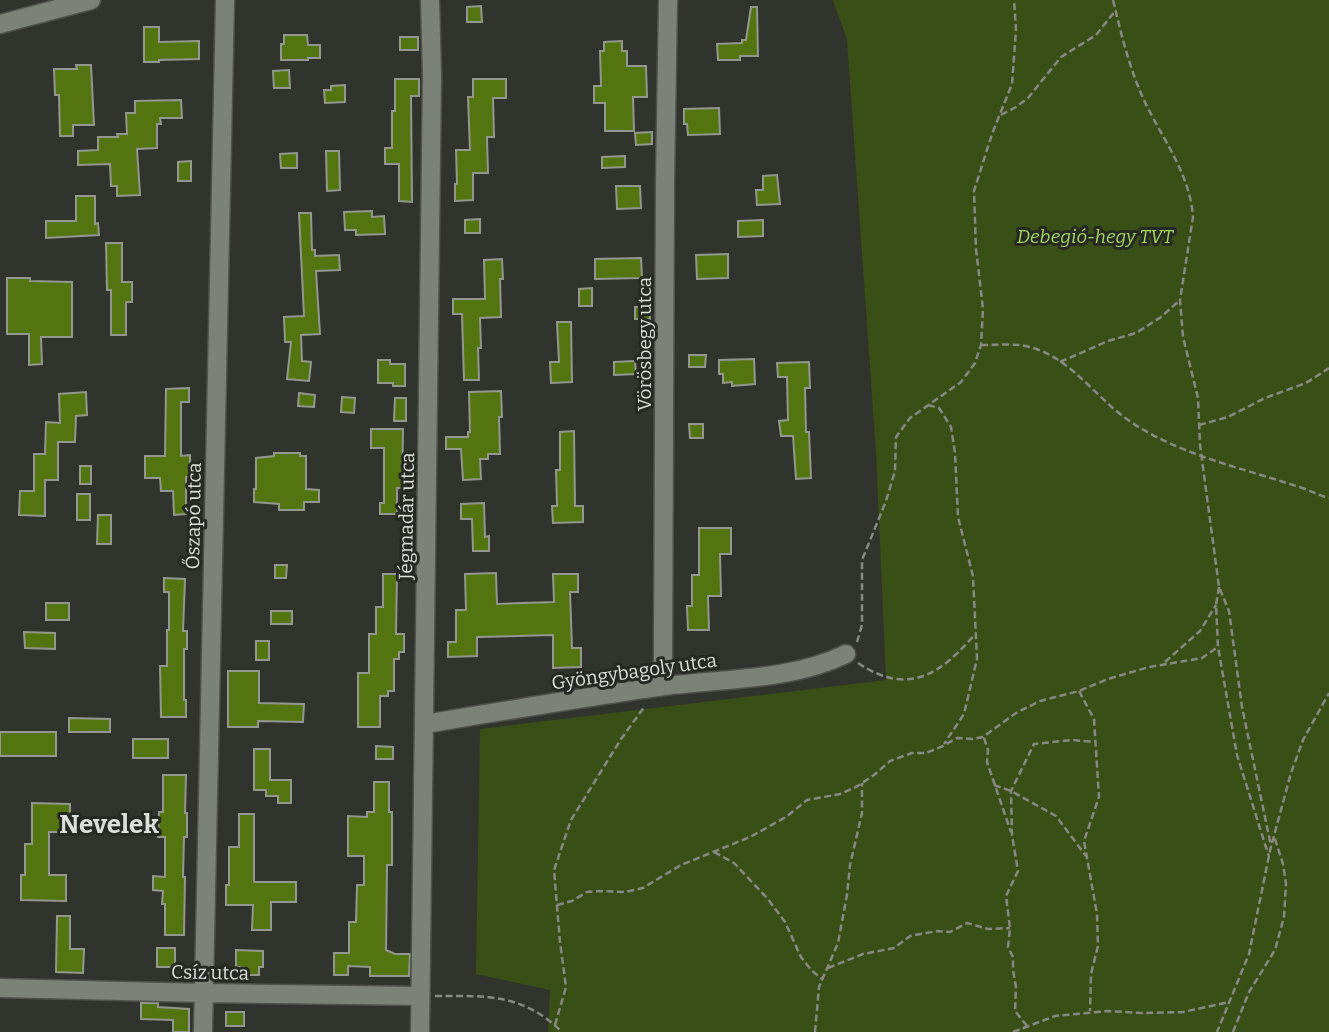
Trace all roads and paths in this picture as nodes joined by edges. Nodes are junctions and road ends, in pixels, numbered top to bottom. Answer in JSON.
{"nodes":[{"id":1,"x":91,"y":0,"type":"edge"},
{"id":2,"x":225,"y":0,"type":"edge"},
{"id":3,"x":429,"y":0,"type":"edge"},
{"id":4,"x":668,"y":0,"type":"edge"},
{"id":5,"x":1014,"y":0,"type":"edge"},
{"id":6,"x":1113,"y":0,"type":"edge"},
{"id":7,"x":1116,"y":10,"type":"junction"},
{"id":8,"x":0,"y":24,"type":"edge"},
{"id":9,"x":1000,"y":116,"type":"junction"},
{"id":10,"x":1180,"y":300,"type":"junction"},
{"id":11,"x":981,"y":345,"type":"junction"},
{"id":12,"x":1060,"y":362,"type":"junction"},
{"id":13,"x":1329,"y":368,"type":"edge"},
{"id":14,"x":928,"y":405,"type":"junction"},
{"id":15,"x":1199,"y":425,"type":"junction"},
{"id":16,"x":1201,"y":456,"type":"junction"},
{"id":17,"x":1329,"y":498,"type":"edge"},
{"id":18,"x":1219,"y":587,"type":"junction"},
{"id":19,"x":1216,"y":605,"type":"junction"},
{"id":20,"x":976,"y":633,"type":"junction"},
{"id":21,"x":1218,"y":647,"type":"junction"},
{"id":22,"x":846,"y":654,"type":"junction"},
{"id":23,"x":1163,"y":664,"type":"junction"},
{"id":24,"x":659,"y":687,"type":"junction"},
{"id":25,"x":1079,"y":691,"type":"junction"},
{"id":26,"x":1329,"y":693,"type":"edge"},
{"id":27,"x":425,"y":724,"type":"junction"},
{"id":28,"x":983,"y":737,"type":"junction"},
{"id":29,"x":1096,"y":742,"type":"junction"},
{"id":30,"x":943,"y":746,"type":"junction"},
{"id":31,"x":862,"y":783,"type":"junction"},
{"id":32,"x":994,"y":785,"type":"junction"},
{"id":33,"x":1011,"y":791,"type":"junction"},
{"id":34,"x":1012,"y":835,"type":"junction"},
{"id":35,"x":1274,"y":836,"type":"junction"},
{"id":36,"x":1271,"y":846,"type":"junction"},
{"id":37,"x":714,"y":852,"type":"junction"},
{"id":38,"x":1086,"y":857,"type":"junction"},
{"id":39,"x":1269,"y":858,"type":"junction"},
{"id":40,"x":556,"y":905,"type":"junction"},
{"id":41,"x":1010,"y":928,"type":"junction"},
{"id":42,"x":828,"y":968,"type":"junction"},
{"id":43,"x":822,"y":980,"type":"junction"},
{"id":44,"x":0,"y":988,"type":"edge"},
{"id":45,"x":203,"y":993,"type":"junction"},
{"id":46,"x":420,"y":996,"type":"junction"},
{"id":47,"x":1229,"y":1002,"type":"junction"},
{"id":48,"x":1090,"y":1012,"type":"junction"},
{"id":49,"x":555,"y":1025,"type":"junction"},
{"id":50,"x":1027,"y":1026,"type":"junction"},
{"id":51,"x":203,"y":1032,"type":"edge"},
{"id":52,"x":420,"y":1032,"type":"edge"},
{"id":53,"x":562,"y":1032,"type":"edge"},
{"id":54,"x":815,"y":1032,"type":"edge"},
{"id":55,"x":1013,"y":1032,"type":"edge"},
{"id":56,"x":1217,"y":1032,"type":"edge"},
{"id":57,"x":1233,"y":1032,"type":"edge"}],
"edges":[{"from":1,"to":8,"type":"street"},
{"from":2,"to":45,"type":"street","name":"Őszapó utca"},
{"from":3,"to":27,"type":"street","name":"Jégmadár utca"},
{"from":4,"to":24,"type":"street","name":"Vörösbegy utca"},
{"from":5,"to":9,"type":"path"},
{"from":6,"to":7,"type":"path"},
{"from":7,"to":9,"type":"path"},
{"from":7,"to":10,"type":"path"},
{"from":9,"to":11,"type":"path"},
{"from":10,"to":12,"type":"path"},
{"from":10,"to":15,"type":"path"},
{"from":11,"to":12,"type":"path"},
{"from":11,"to":14,"type":"path"},
{"from":12,"to":16,"type":"path"},
{"from":13,"to":15,"type":"path"},
{"from":14,"to":20,"type":"path"},
{"from":14,"to":22,"type":"path"},
{"from":15,"to":16,"type":"path"},
{"from":16,"to":17,"type":"path"},
{"from":16,"to":18,"type":"path"},
{"from":18,"to":19,"type":"path"},
{"from":18,"to":36,"type":"path"},
{"from":19,"to":21,"type":"path"},
{"from":19,"to":23,"type":"path"},
{"from":20,"to":22,"type":"path"},
{"from":20,"to":30,"type":"path"},
{"from":21,"to":23,"type":"path"},
{"from":21,"to":39,"type":"path"},
{"from":22,"to":24,"type":"street","name":"Gyöngybagoly utca"},
{"from":23,"to":25,"type":"path"},
{"from":24,"to":27,"type":"street","name":"Gyöngybagoly utca"},
{"from":24,"to":40,"type":"path"},
{"from":25,"to":28,"type":"path"},
{"from":25,"to":29,"type":"path"},
{"from":26,"to":35,"type":"path"},
{"from":27,"to":46,"type":"street","name":"Jégmadár utca"},
{"from":28,"to":30,"type":"path"},
{"from":28,"to":32,"type":"path"},
{"from":29,"to":33,"type":"path"},
{"from":29,"to":38,"type":"path"},
{"from":30,"to":31,"type":"path"},
{"from":31,"to":37,"type":"path"},
{"from":31,"to":42,"type":"path"},
{"from":32,"to":33,"type":"path"},
{"from":32,"to":34,"type":"path"},
{"from":33,"to":34,"type":"path"},
{"from":33,"to":38,"type":"path"},
{"from":34,"to":41,"type":"path"},
{"from":35,"to":36,"type":"path"},
{"from":35,"to":57,"type":"path"},
{"from":36,"to":39,"type":"path"},
{"from":37,"to":40,"type":"path"},
{"from":37,"to":43,"type":"path"},
{"from":38,"to":48,"type":"path"},
{"from":39,"to":47,"type":"path"},
{"from":40,"to":49,"type":"path"},
{"from":41,"to":42,"type":"path"},
{"from":41,"to":50,"type":"path"},
{"from":42,"to":43,"type":"path"},
{"from":43,"to":54,"type":"path"},
{"from":44,"to":45,"type":"street","name":"Csíz utca"},
{"from":45,"to":46,"type":"street","name":"Csíz utca"},
{"from":45,"to":51,"type":"street","name":"Őszapó utca"},
{"from":46,"to":49,"type":"path"},
{"from":46,"to":52,"type":"street","name":"Jégmadár utca"},
{"from":47,"to":48,"type":"path"},
{"from":47,"to":56,"type":"path"},
{"from":48,"to":50,"type":"path"},
{"from":49,"to":53,"type":"path"},
{"from":50,"to":55,"type":"path"}]}
